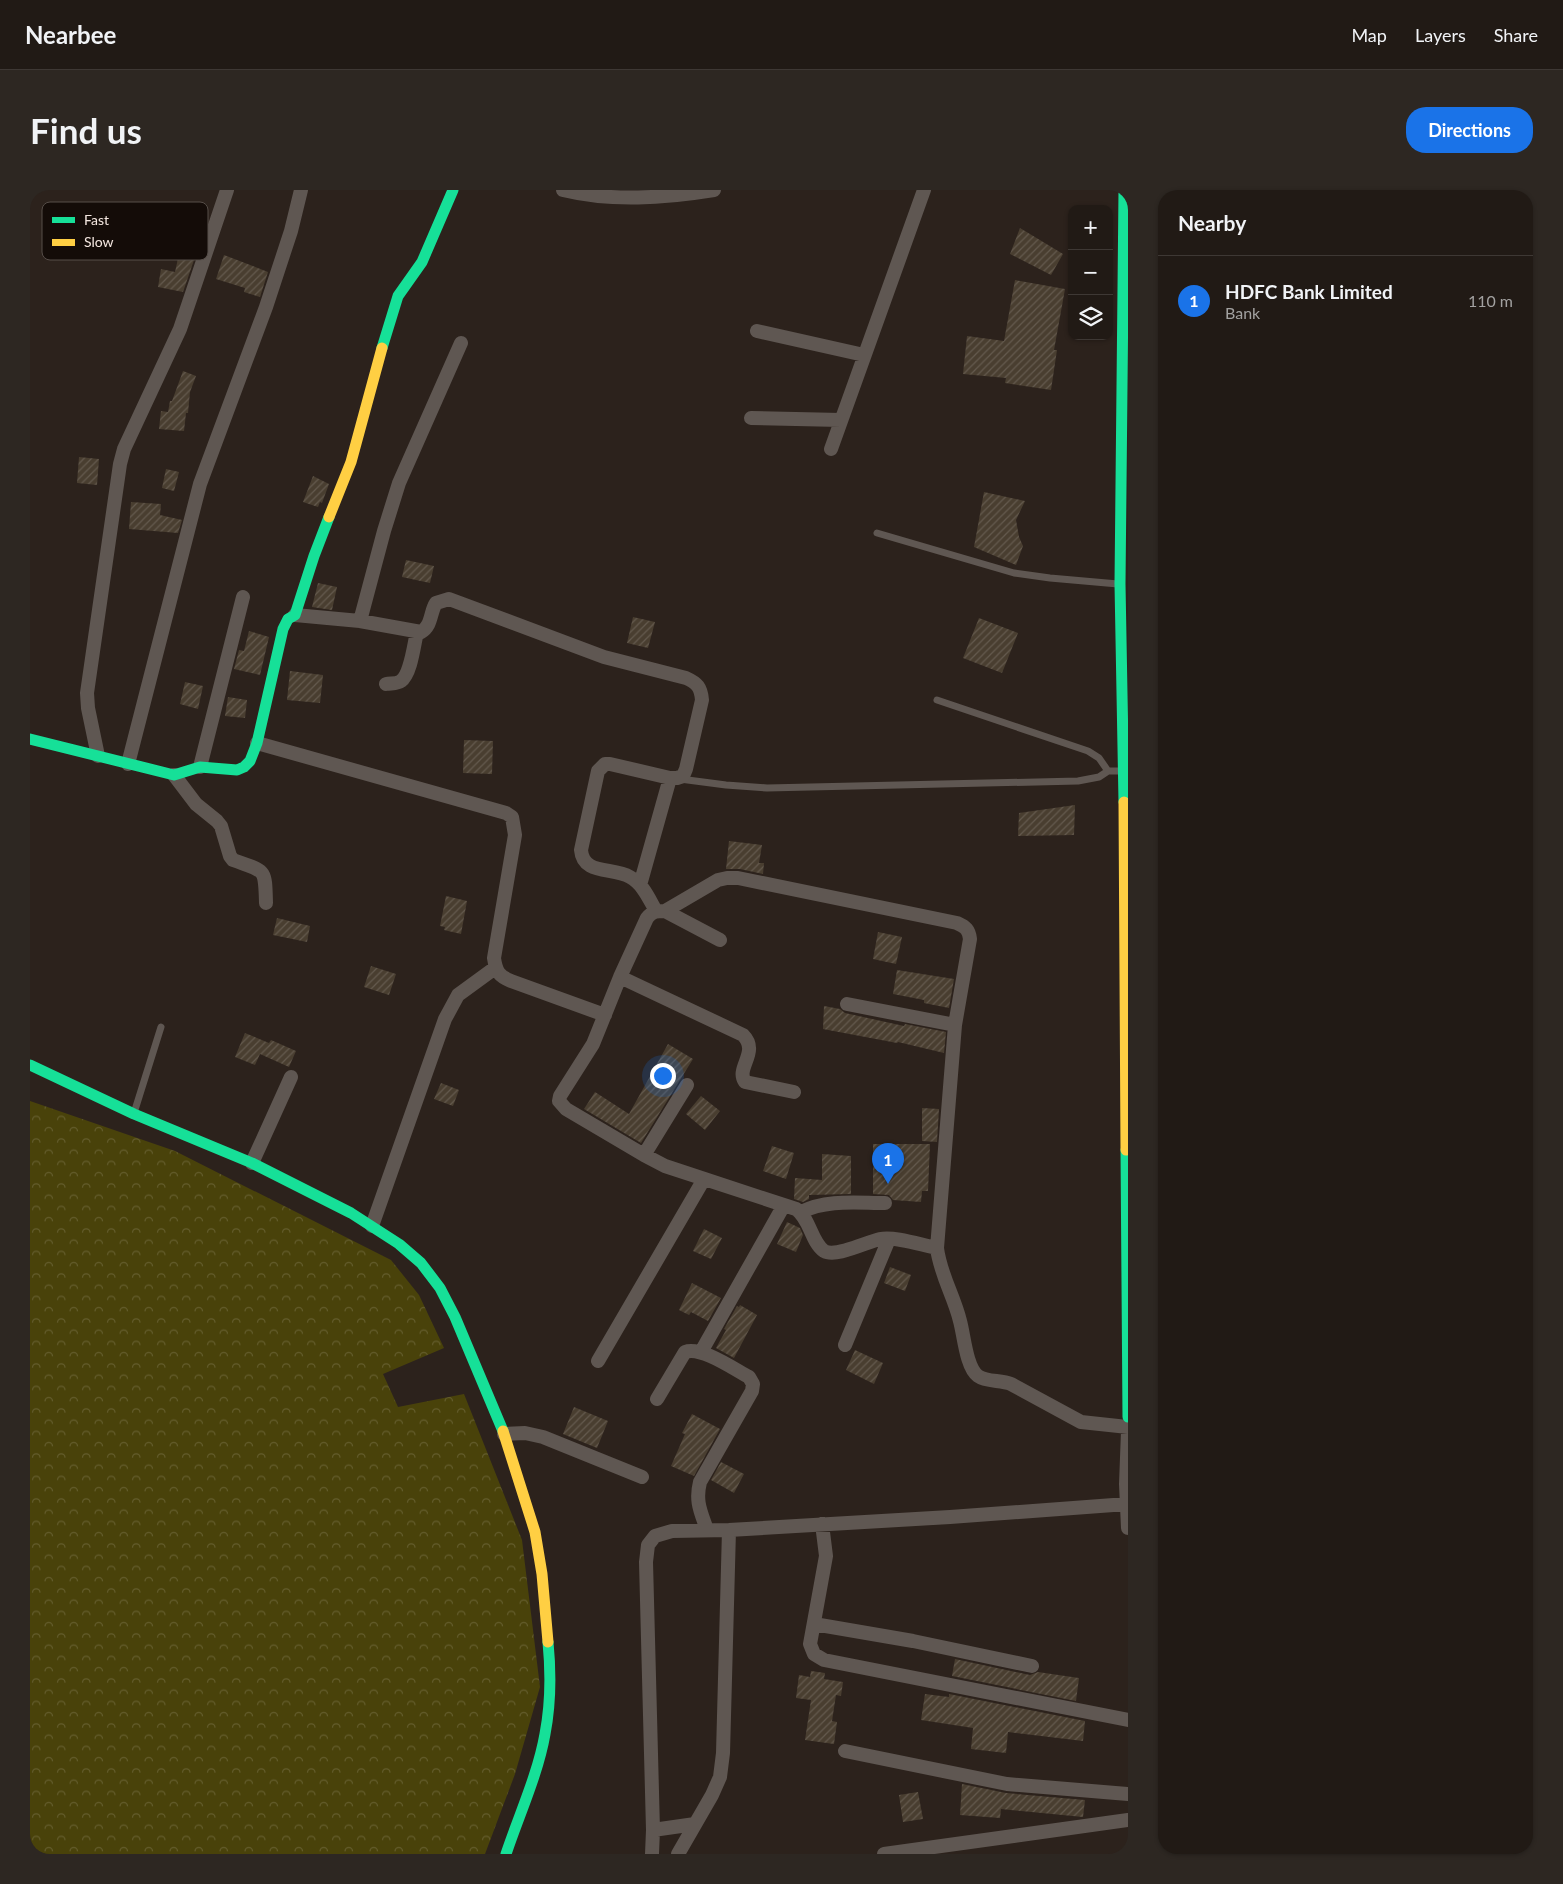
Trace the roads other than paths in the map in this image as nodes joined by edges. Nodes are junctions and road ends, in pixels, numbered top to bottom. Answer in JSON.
{"nodes":[{"id":1,"x":227,"y":190,"type":"edge"},
{"id":2,"x":301,"y":190,"type":"edge"},
{"id":3,"x":453,"y":190,"type":"edge"},
{"id":4,"x":563,"y":190,"type":"edge"},
{"id":5,"x":714,"y":190,"type":"edge"},
{"id":6,"x":924,"y":190,"type":"edge"},
{"id":7,"x":1124,"y":190,"type":"edge"},
{"id":8,"x":208,"y":249,"type":"edge"},
{"id":9,"x":204,"y":260,"type":"edge"},
{"id":10,"x":757,"y":332,"type":"dead end"},
{"id":11,"x":460,"y":343,"type":"dead end"},
{"id":12,"x":864,"y":355,"type":"junction"},
{"id":13,"x":752,"y":418,"type":"dead end"},
{"id":14,"x":841,"y":420,"type":"junction"},
{"id":15,"x":831,"y":448,"type":"dead end"},
{"id":16,"x":877,"y":533,"type":"dead end"},
{"id":17,"x":1120,"y":584,"type":"junction"},
{"id":18,"x":243,"y":597,"type":"dead end"},
{"id":19,"x":295,"y":615,"type":"junction"},
{"id":20,"x":360,"y":622,"type":"junction"},
{"id":21,"x":417,"y":632,"type":"junction"},
{"id":22,"x":386,"y":684,"type":"dead end"},
{"id":23,"x":937,"y":700,"type":"dead end"},
{"id":24,"x":30,"y":739,"type":"edge"},
{"id":25,"x":256,"y":743,"type":"junction"},
{"id":26,"x":98,"y":756,"type":"junction"},
{"id":27,"x":128,"y":764,"type":"junction"},
{"id":28,"x":200,"y":767,"type":"junction"},
{"id":29,"x":1124,"y":771,"type":"junction"},
{"id":30,"x":1108,"y":772,"type":"junction"},
{"id":31,"x":174,"y":775,"type":"junction"},
{"id":32,"x":673,"y":778,"type":"junction"},
{"id":33,"x":640,"y":885,"type":"junction"},
{"id":34,"x":266,"y":903,"type":"dead end"},
{"id":35,"x":660,"y":911,"type":"junction"},
{"id":36,"x":720,"y":940,"type":"dead end"},
{"id":37,"x":495,"y":968,"type":"junction"},
{"id":38,"x":620,"y":977,"type":"junction"},
{"id":39,"x":847,"y":1004,"type":"dead end"},
{"id":40,"x":605,"y":1015,"type":"junction"},
{"id":41,"x":955,"y":1025,"type":"junction"},
{"id":42,"x":161,"y":1027,"type":"dead end"},
{"id":43,"x":30,"y":1065,"type":"edge"},
{"id":44,"x":291,"y":1077,"type":"dead end"},
{"id":45,"x":687,"y":1085,"type":"dead end"},
{"id":46,"x":794,"y":1092,"type":"dead end"},
{"id":47,"x":134,"y":1114,"type":"junction"},
{"id":48,"x":644,"y":1154,"type":"junction"},
{"id":49,"x":252,"y":1164,"type":"junction"},
{"id":50,"x":704,"y":1179,"type":"junction"},
{"id":51,"x":885,"y":1203,"type":"dead end"},
{"id":52,"x":784,"y":1205,"type":"junction"},
{"id":53,"x":801,"y":1212,"type":"junction"},
{"id":54,"x":372,"y":1226,"type":"junction"},
{"id":55,"x":889,"y":1239,"type":"junction"},
{"id":56,"x":937,"y":1248,"type":"junction"},
{"id":57,"x":845,"y":1344,"type":"dead end"},
{"id":58,"x":701,"y":1352,"type":"junction"},
{"id":59,"x":598,"y":1361,"type":"dead end"},
{"id":60,"x":657,"y":1400,"type":"dead end"},
{"id":61,"x":1128,"y":1417,"type":"edge"},
{"id":62,"x":1128,"y":1427,"type":"edge"},
{"id":63,"x":1128,"y":1431,"type":"edge"},
{"id":64,"x":504,"y":1434,"type":"junction"},
{"id":65,"x":642,"y":1477,"type":"dead end"},
{"id":66,"x":1127,"y":1504,"type":"edge"},
{"id":67,"x":822,"y":1524,"type":"junction"},
{"id":68,"x":1128,"y":1528,"type":"edge"},
{"id":69,"x":707,"y":1530,"type":"junction"},
{"id":70,"x":729,"y":1530,"type":"junction"},
{"id":71,"x":814,"y":1624,"type":"junction"},
{"id":72,"x":1032,"y":1666,"type":"dead end"},
{"id":73,"x":1128,"y":1720,"type":"edge"},
{"id":74,"x":845,"y":1751,"type":"dead end"},
{"id":75,"x":1128,"y":1794,"type":"edge"},
{"id":76,"x":1128,"y":1820,"type":"edge"},
{"id":77,"x":695,"y":1824,"type":"junction"},
{"id":78,"x":653,"y":1830,"type":"junction"},
{"id":79,"x":506,"y":1854,"type":"edge"},
{"id":80,"x":652,"y":1854,"type":"edge"},
{"id":81,"x":678,"y":1854,"type":"edge"},
{"id":82,"x":884,"y":1854,"type":"edge"}],
"edges":[{"from":1,"to":8,"type":"street"},
{"from":2,"to":27,"type":"street"},
{"from":3,"to":19,"type":"street"},
{"from":4,"to":5,"type":"street"},
{"from":6,"to":12,"type":"street"},
{"from":7,"to":17,"type":"street"},
{"from":9,"to":26,"type":"street"},
{"from":10,"to":12,"type":"street"},
{"from":11,"to":20,"type":"street"},
{"from":12,"to":14,"type":"street"},
{"from":13,"to":14,"type":"street"},
{"from":14,"to":15,"type":"street"},
{"from":16,"to":17,"type":"lane"},
{"from":17,"to":29,"type":"street"},
{"from":18,"to":28,"type":"street"},
{"from":19,"to":20,"type":"street"},
{"from":19,"to":25,"type":"street"},
{"from":20,"to":21,"type":"street"},
{"from":21,"to":22,"type":"street"},
{"from":21,"to":32,"type":"street"},
{"from":23,"to":30,"type":"lane"},
{"from":24,"to":26,"type":"street"},
{"from":25,"to":28,"type":"street"},
{"from":25,"to":37,"type":"street"},
{"from":26,"to":27,"type":"street"},
{"from":27,"to":31,"type":"street"},
{"from":28,"to":31,"type":"street"},
{"from":29,"to":30,"type":"lane"},
{"from":29,"to":61,"type":"street"},
{"from":30,"to":32,"type":"lane"},
{"from":31,"to":34,"type":"street"},
{"from":32,"to":33,"type":"street"},
{"from":32,"to":33,"type":"street"},
{"from":33,"to":35,"type":"street"},
{"from":35,"to":36,"type":"street"},
{"from":35,"to":38,"type":"street"},
{"from":35,"to":41,"type":"street"},
{"from":37,"to":40,"type":"street"},
{"from":37,"to":54,"type":"street"},
{"from":38,"to":40,"type":"street"},
{"from":38,"to":46,"type":"street"},
{"from":39,"to":41,"type":"street"},
{"from":40,"to":48,"type":"street"},
{"from":41,"to":56,"type":"street"},
{"from":42,"to":47,"type":"lane"},
{"from":43,"to":47,"type":"street"},
{"from":44,"to":49,"type":"street"},
{"from":45,"to":48,"type":"street"},
{"from":47,"to":49,"type":"street"},
{"from":48,"to":50,"type":"street"},
{"from":49,"to":54,"type":"street"},
{"from":50,"to":52,"type":"street"},
{"from":50,"to":59,"type":"street"},
{"from":51,"to":53,"type":"street"},
{"from":52,"to":53,"type":"street"},
{"from":52,"to":58,"type":"street"},
{"from":53,"to":55,"type":"street"},
{"from":54,"to":64,"type":"street"},
{"from":55,"to":56,"type":"street"},
{"from":55,"to":57,"type":"street"},
{"from":56,"to":62,"type":"street"},
{"from":58,"to":60,"type":"street"},
{"from":58,"to":69,"type":"street"},
{"from":63,"to":66,"type":"street"},
{"from":64,"to":65,"type":"street"},
{"from":64,"to":79,"type":"street"},
{"from":66,"to":67,"type":"street"},
{"from":66,"to":68,"type":"street"},
{"from":67,"to":70,"type":"street"},
{"from":67,"to":71,"type":"street"},
{"from":69,"to":70,"type":"street"},
{"from":69,"to":78,"type":"street"},
{"from":70,"to":77,"type":"street"},
{"from":71,"to":72,"type":"street"},
{"from":71,"to":73,"type":"street"},
{"from":74,"to":75,"type":"street"},
{"from":76,"to":82,"type":"street"},
{"from":77,"to":78,"type":"street"},
{"from":77,"to":81,"type":"street"},
{"from":78,"to":80,"type":"street"}]}
